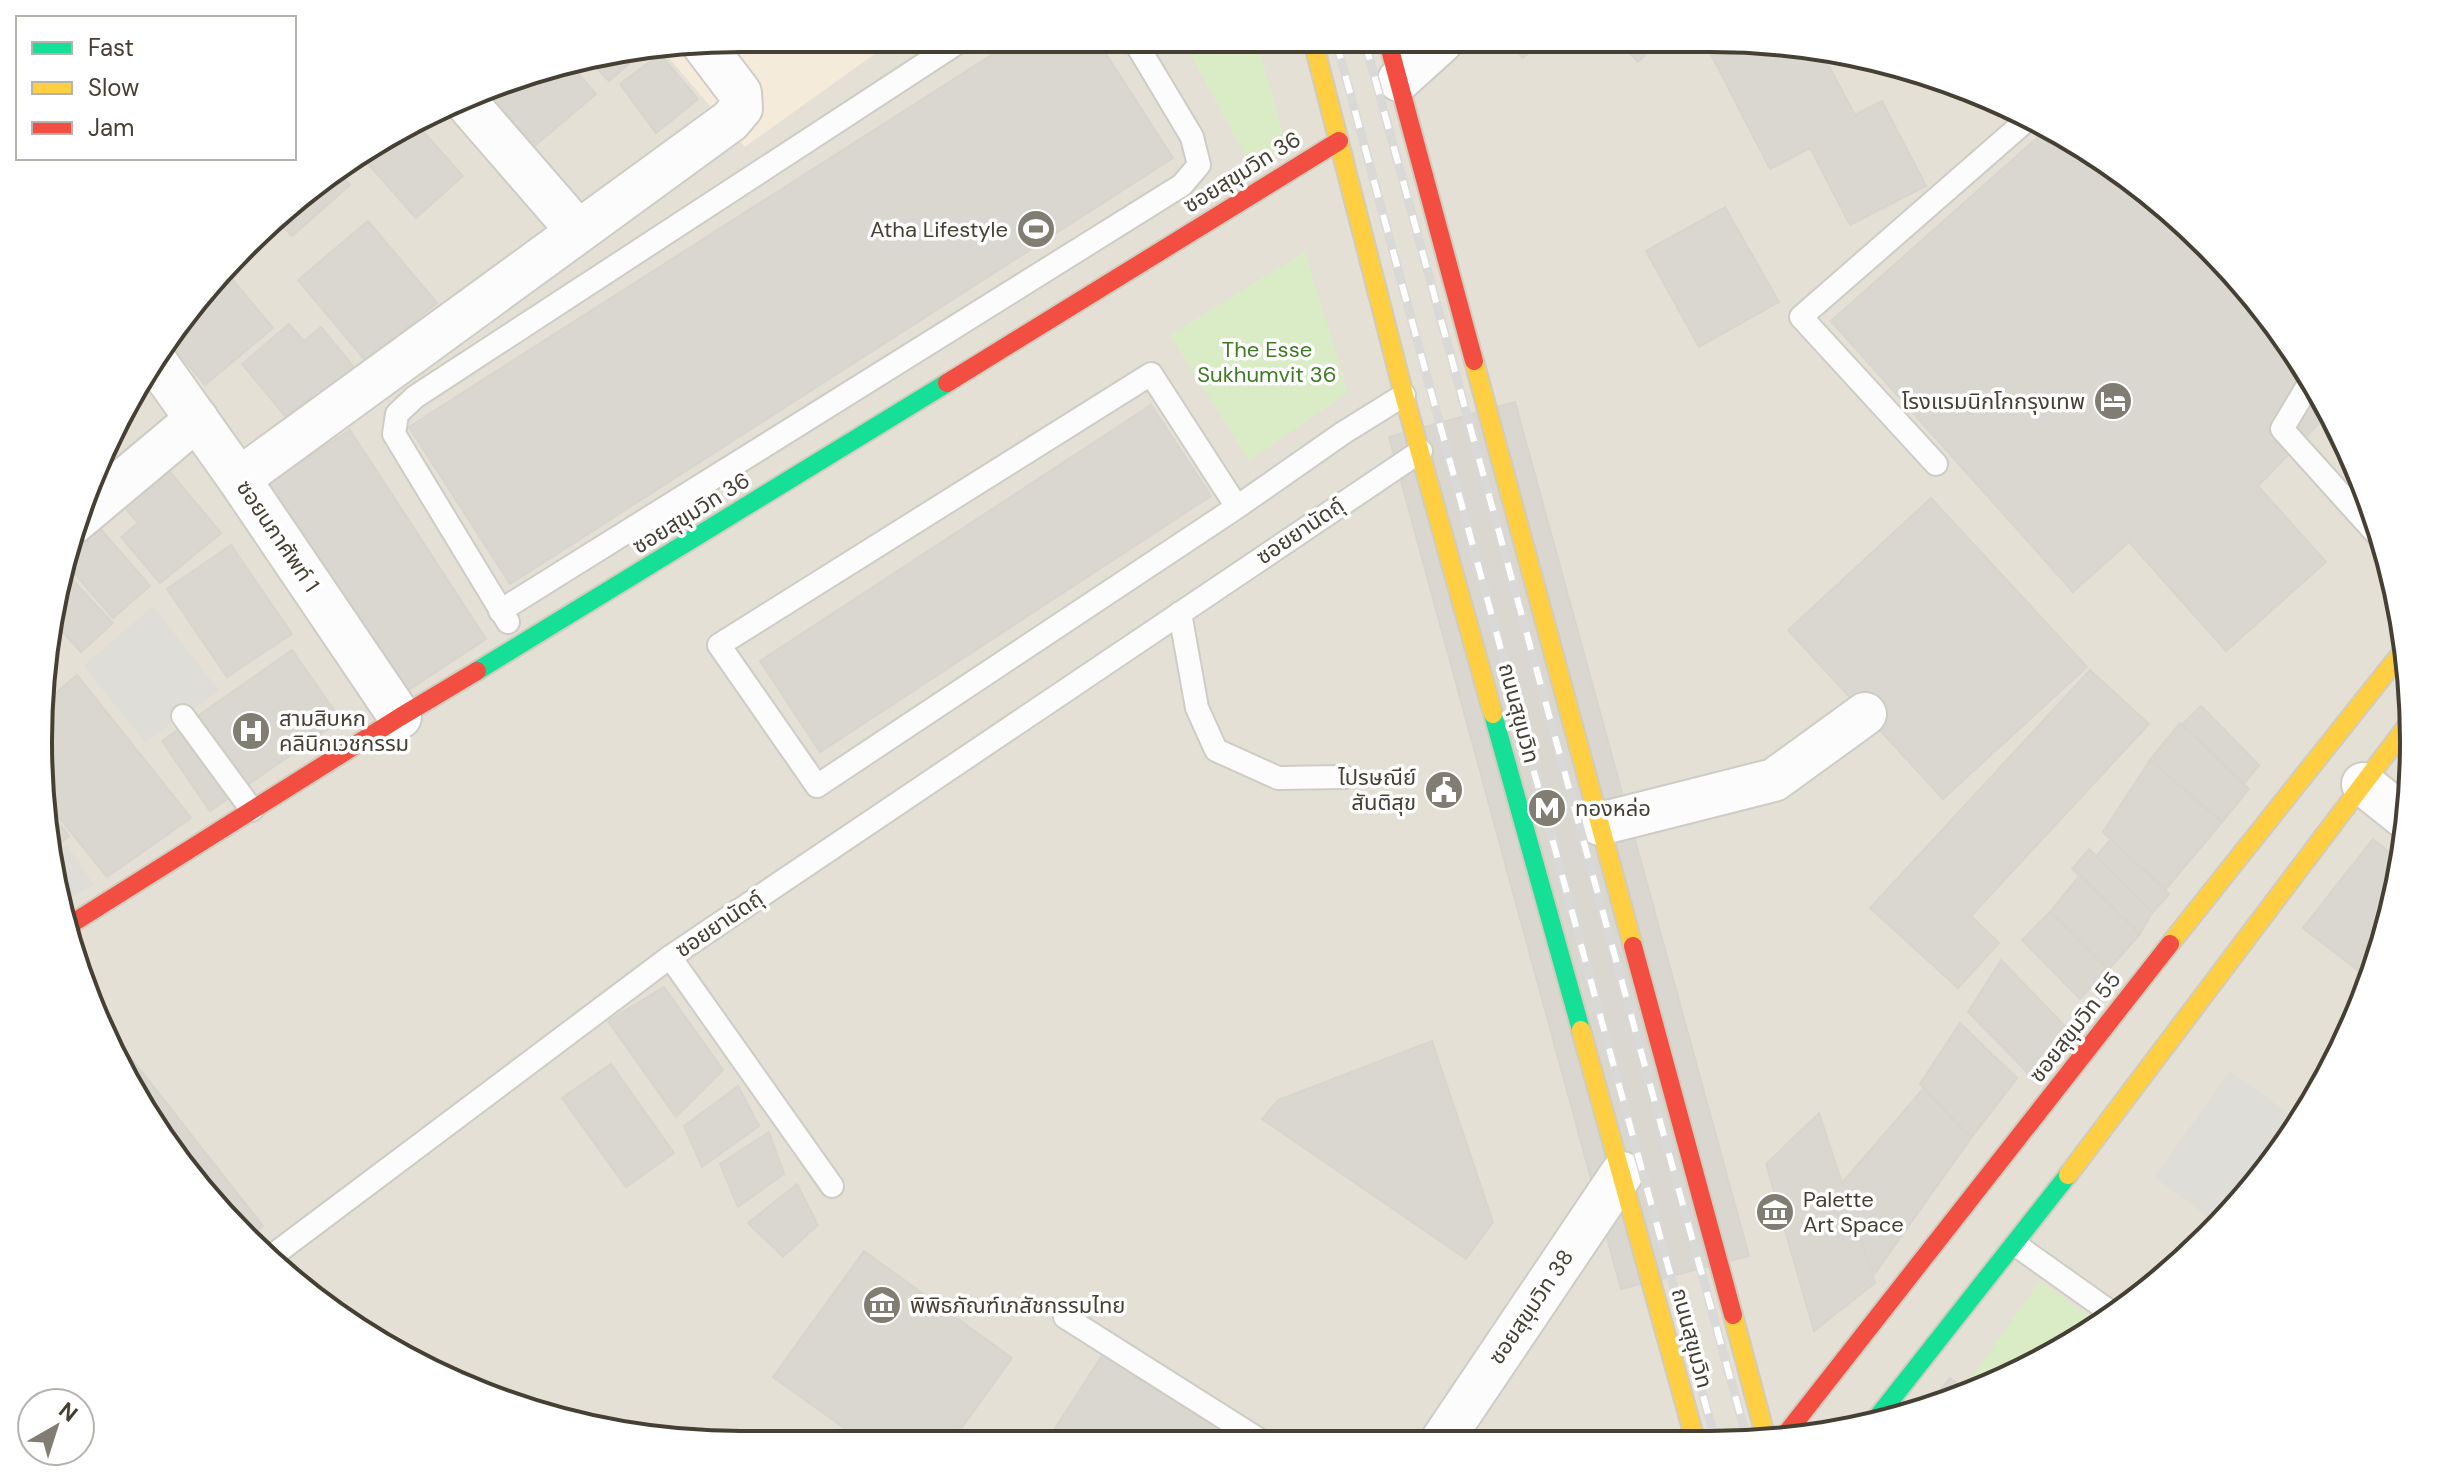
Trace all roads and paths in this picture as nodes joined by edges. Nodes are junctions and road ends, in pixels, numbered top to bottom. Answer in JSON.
{"nodes":[{"id":1,"x":943,"y":52,"type":"edge"},
{"id":2,"x":1141,"y":52,"type":"edge"},
{"id":3,"x":1316,"y":52,"type":"edge"},
{"id":4,"x":1416,"y":52,"type":"edge"},
{"id":5,"x":710,"y":53,"type":"edge"},
{"id":6,"x":1394,"y":61,"type":"edge"},
{"id":7,"x":471,"y":107,"type":"edge"},
{"id":8,"x":2020,"y":126,"type":"edge"},
{"id":9,"x":1339,"y":141,"type":"junction"},
{"id":10,"x":577,"y":230,"type":"junction"},
{"id":11,"x":161,"y":369,"type":"edge"},
{"id":12,"x":2305,"y":391,"type":"edge"},
{"id":13,"x":1404,"y":395,"type":"junction"},
{"id":14,"x":197,"y":419,"type":"junction"},
{"id":15,"x":1421,"y":451,"type":"junction"},
{"id":16,"x":1936,"y":464,"type":"dead end"},
{"id":17,"x":239,"y":479,"type":"junction"},
{"id":18,"x":94,"y":505,"type":"edge"},
{"id":19,"x":1237,"y":507,"type":"junction"},
{"id":20,"x":2362,"y":518,"type":"edge"},
{"id":21,"x":500,"y":611,"type":"junction"},
{"id":22,"x":1180,"y":613,"type":"junction"},
{"id":23,"x":522,"y":645,"type":"junction"},
{"id":24,"x":2395,"y":660,"type":"edge"},
{"id":25,"x":1865,"y":714,"type":"dead end"},
{"id":26,"x":183,"y":716,"type":"dead end"},
{"id":27,"x":400,"y":717,"type":"junction"},
{"id":28,"x":2400,"y":735,"type":"edge"},
{"id":29,"x":1345,"y":777,"type":"dead end"},
{"id":30,"x":2363,"y":784,"type":"junction"},
{"id":31,"x":252,"y":810,"type":"junction"},
{"id":32,"x":2396,"y":811,"type":"edge"},
{"id":33,"x":1600,"y":824,"type":"junction"},
{"id":34,"x":75,"y":921,"type":"edge"},
{"id":35,"x":670,"y":957,"type":"junction"},
{"id":36,"x":1622,"y":1173,"type":"junction"},
{"id":37,"x":832,"y":1186,"type":"dead end"},
{"id":38,"x":2016,"y":1245,"type":"junction"},
{"id":39,"x":278,"y":1252,"type":"edge"},
{"id":40,"x":2104,"y":1308,"type":"edge"},
{"id":41,"x":1065,"y":1317,"type":"dead end"},
{"id":42,"x":1884,"y":1409,"type":"edge"},
{"id":43,"x":1792,"y":1426,"type":"edge"},
{"id":44,"x":1764,"y":1429,"type":"edge"},
{"id":45,"x":1245,"y":1431,"type":"edge"},
{"id":46,"x":1448,"y":1431,"type":"edge"},
{"id":47,"x":1693,"y":1431,"type":"edge"}],
"edges":[{"from":1,"to":21,"type":"lane"},
{"from":2,"to":21,"type":"lane"},
{"from":3,"to":9,"type":"main road","name":"ถนนสุขุมวิท"},
{"from":4,"to":6,"type":"street"},
{"from":5,"to":10,"type":"street"},
{"from":6,"to":33,"type":"main road","name":"ถนนสุขุมวิท"},
{"from":7,"to":10,"type":"street"},
{"from":8,"to":16,"type":"lane"},
{"from":9,"to":13,"type":"main road","name":"ถนนสุขุมวิท"},
{"from":9,"to":23,"type":"main road","name":"ซอยสุขุมวิท 36"},
{"from":10,"to":17,"type":"street"},
{"from":11,"to":14,"type":"street","name":"ซอยนภาศัพท์ 1"},
{"from":12,"to":20,"type":"lane"},
{"from":13,"to":15,"type":"main road","name":"ถนนสุขุมวิท"},
{"from":13,"to":19,"type":"lane"},
{"from":14,"to":17,"type":"street","name":"ซอยนภาศัพท์ 1"},
{"from":14,"to":18,"type":"street"},
{"from":15,"to":22,"type":"lane","name":"ซอยยานัดถุ์"},
{"from":15,"to":36,"type":"main road","name":"ถนนสุขุมวิท"},
{"from":17,"to":27,"type":"street","name":"ซอยนภาศัพท์ 1"},
{"from":19,"to":19,"type":"lane"},
{"from":21,"to":23,"type":"lane"},
{"from":22,"to":29,"type":"lane"},
{"from":22,"to":35,"type":"lane","name":"ซอยยานัดถุ์"},
{"from":23,"to":27,"type":"main road","name":"ซอยสุขุมวิท 36"},
{"from":24,"to":43,"type":"main road","name":"ซอยสุขุมวิท 55"},
{"from":25,"to":33,"type":"street"},
{"from":26,"to":31,"type":"lane"},
{"from":27,"to":31,"type":"main road","name":"ซอยสุขุมวิท 36"},
{"from":28,"to":30,"type":"main road"},
{"from":30,"to":32,"type":"street"},
{"from":30,"to":38,"type":"main road"},
{"from":31,"to":34,"type":"main road","name":"ซอยสุขุมวิท 36"},
{"from":33,"to":44,"type":"main road","name":"ถนนสุขุมวิท"},
{"from":35,"to":37,"type":"lane"},
{"from":35,"to":39,"type":"lane","name":"ซอยยานัดถุ์"},
{"from":36,"to":46,"type":"street","name":"ซอยสุขุมวิท 38"},
{"from":36,"to":47,"type":"main road","name":"ถนนสุขุมวิท"},
{"from":38,"to":40,"type":"lane"},
{"from":38,"to":42,"type":"main road"},
{"from":41,"to":45,"type":"lane"}]}
